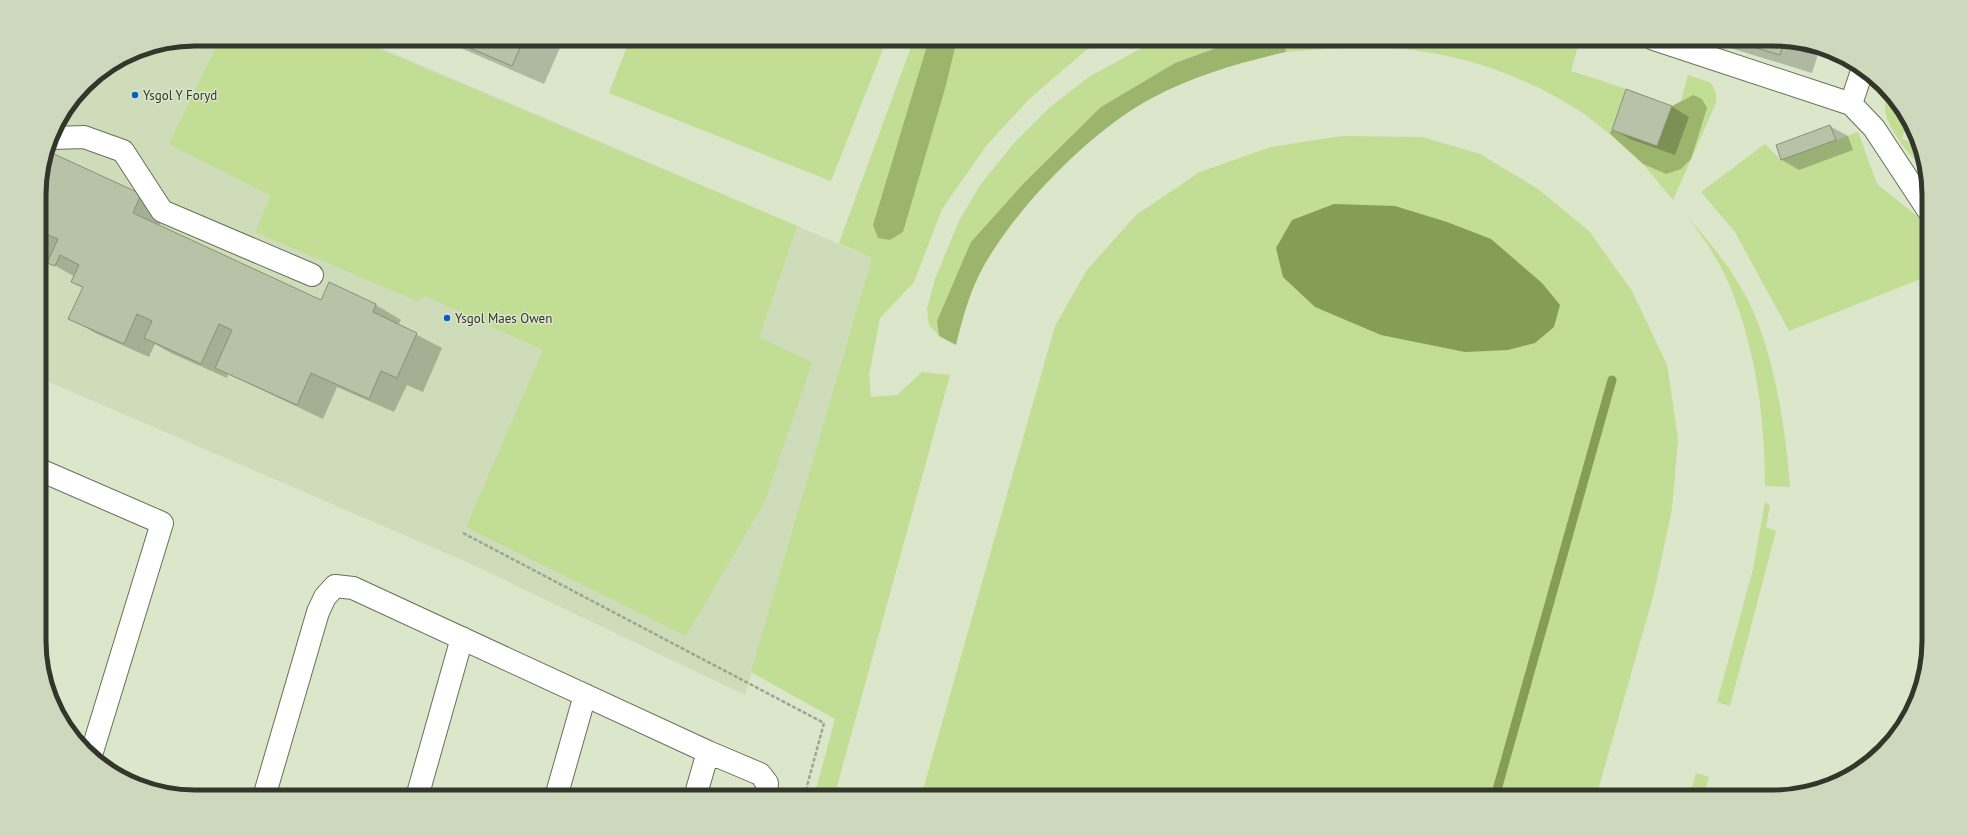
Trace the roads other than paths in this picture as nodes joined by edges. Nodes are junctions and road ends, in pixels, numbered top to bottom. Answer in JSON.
{"nodes":[{"id":1,"x":1675,"y":46,"type":"edge"},
{"id":2,"x":1861,"y":75,"type":"edge"},
{"id":3,"x":1851,"y":104,"type":"junction"},
{"id":4,"x":57,"y":138,"type":"edge"},
{"id":5,"x":1922,"y":201,"type":"edge"},
{"id":6,"x":312,"y":274,"type":"dead end"},
{"id":7,"x":46,"y":473,"type":"edge"},
{"id":8,"x":462,"y":638,"type":"junction"},
{"id":9,"x":585,"y":695,"type":"junction"},
{"id":10,"x":92,"y":748,"type":"edge"},
{"id":11,"x":708,"y":752,"type":"junction"},
{"id":12,"x":266,"y":790,"type":"edge"},
{"id":13,"x":418,"y":790,"type":"edge"},
{"id":14,"x":558,"y":790,"type":"edge"},
{"id":15,"x":697,"y":790,"type":"edge"},
{"id":16,"x":767,"y":790,"type":"edge"}],
"edges":[{"from":1,"to":3,"type":"lane"},
{"from":2,"to":3,"type":"lane"},
{"from":3,"to":5,"type":"lane"},
{"from":4,"to":6,"type":"lane"},
{"from":7,"to":10,"type":"lane"},
{"from":8,"to":9,"type":"lane"},
{"from":8,"to":12,"type":"lane"},
{"from":8,"to":13,"type":"lane"},
{"from":9,"to":11,"type":"lane"},
{"from":9,"to":14,"type":"lane"},
{"from":11,"to":15,"type":"lane"},
{"from":11,"to":16,"type":"lane"}]}
